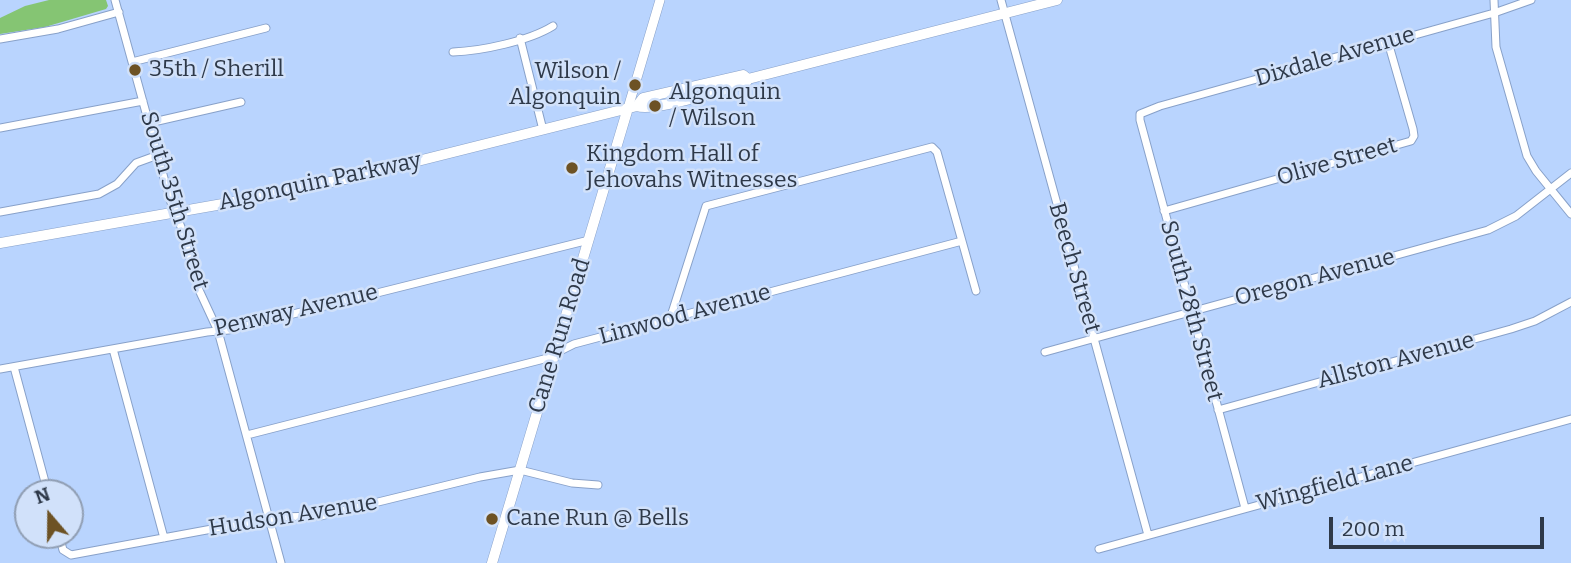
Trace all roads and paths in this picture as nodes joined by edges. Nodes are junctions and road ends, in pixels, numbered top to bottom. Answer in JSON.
{"nodes":[{"id":1,"x":115,"y":0,"type":"edge"},
{"id":2,"x":660,"y":0,"type":"edge"},
{"id":3,"x":1002,"y":0,"type":"edge"},
{"id":4,"x":1057,"y":0,"type":"edge"},
{"id":5,"x":1494,"y":0,"type":"edge"},
{"id":6,"x":1531,"y":0,"type":"edge"},
{"id":7,"x":119,"y":12,"type":"junction"},
{"id":8,"x":1494,"y":13,"type":"junction"},
{"id":9,"x":1005,"y":14,"type":"junction"},
{"id":10,"x":553,"y":26,"type":"dead end"},
{"id":11,"x":266,"y":28,"type":"dead end"},
{"id":12,"x":520,"y":38,"type":"junction"},
{"id":13,"x":0,"y":39,"type":"edge"},
{"id":14,"x":1388,"y":42,"type":"junction"},
{"id":15,"x":453,"y":52,"type":"dead end"},
{"id":16,"x":132,"y":62,"type":"junction"},
{"id":17,"x":143,"y":101,"type":"junction"},
{"id":18,"x":241,"y":102,"type":"dead end"},
{"id":19,"x":633,"y":107,"type":"junction"},
{"id":20,"x":1140,"y":114,"type":"joint"},
{"id":21,"x":149,"y":123,"type":"junction"},
{"id":22,"x":0,"y":128,"type":"edge"},
{"id":23,"x":543,"y":130,"type":"junction"},
{"id":24,"x":158,"y":155,"type":"junction"},
{"id":25,"x":1571,"y":173,"type":"edge"},
{"id":26,"x":1550,"y":190,"type":"junction"},
{"id":27,"x":1164,"y":211,"type":"junction"},
{"id":28,"x":0,"y":212,"type":"edge"},
{"id":29,"x":176,"y":212,"type":"junction"},
{"id":30,"x":1571,"y":214,"type":"edge"},
{"id":31,"x":589,"y":240,"type":"junction"},
{"id":32,"x":962,"y":241,"type":"junction"},
{"id":33,"x":0,"y":243,"type":"edge"},
{"id":34,"x":976,"y":291,"type":"dead end"},
{"id":35,"x":1571,"y":302,"type":"edge"},
{"id":36,"x":1191,"y":312,"type":"junction"},
{"id":37,"x":670,"y":319,"type":"junction"},
{"id":38,"x":218,"y":331,"type":"junction"},
{"id":39,"x":1094,"y":338,"type":"junction"},
{"id":40,"x":113,"y":349,"type":"junction"},
{"id":41,"x":1045,"y":352,"type":"dead end"},
{"id":42,"x":556,"y":353,"type":"junction"},
{"id":43,"x":15,"y":367,"type":"junction"},
{"id":44,"x":0,"y":369,"type":"edge"},
{"id":45,"x":1218,"y":410,"type":"junction"},
{"id":46,"x":1571,"y":419,"type":"edge"},
{"id":47,"x":247,"y":435,"type":"junction"},
{"id":48,"x":520,"y":470,"type":"junction"},
{"id":49,"x":44,"y":479,"type":"edge"},
{"id":50,"x":598,"y":485,"type":"dead end"},
{"id":51,"x":1245,"y":508,"type":"junction"},
{"id":52,"x":269,"y":518,"type":"junction"},
{"id":53,"x":1149,"y":535,"type":"junction"},
{"id":54,"x":164,"y":538,"type":"junction"},
{"id":55,"x":64,"y":549,"type":"edge"},
{"id":56,"x":1099,"y":549,"type":"dead end"},
{"id":57,"x":281,"y":563,"type":"edge"},
{"id":58,"x":492,"y":563,"type":"edge"}],
"edges":[{"from":1,"to":7,"type":"street","name":"South 35th Street"},
{"from":2,"to":19,"type":"street"},
{"from":3,"to":9,"type":"street","name":"Beech Street"},
{"from":4,"to":9,"type":"main road","name":"Algonquin Parkway"},
{"from":5,"to":8,"type":"street"},
{"from":6,"to":8,"type":"street","name":"Dixdale Avenue"},
{"from":7,"to":13,"type":"street"},
{"from":7,"to":16,"type":"street","name":"South 35th Street"},
{"from":8,"to":14,"type":"street","name":"Dixdale Avenue"},
{"from":8,"to":26,"type":"street"},
{"from":9,"to":19,"type":"main road","name":"Algonquin Parkway"},
{"from":9,"to":39,"type":"street","name":"Beech Street"},
{"from":10,"to":12,"type":"street"},
{"from":11,"to":16,"type":"street"},
{"from":12,"to":15,"type":"street"},
{"from":12,"to":23,"type":"street"},
{"from":14,"to":20,"type":"street","name":"Dixdale Avenue"},
{"from":14,"to":27,"type":"street","name":"Olive Street"},
{"from":16,"to":17,"type":"street","name":"South 35th Street"},
{"from":17,"to":21,"type":"street","name":"South 35th Street"},
{"from":17,"to":22,"type":"street"},
{"from":18,"to":21,"type":"street"},
{"from":19,"to":23,"type":"main road","name":"Algonquin Parkway"},
{"from":19,"to":31,"type":"main road","name":"Cane Run Road"},
{"from":20,"to":27,"type":"street","name":"South 28th Street"},
{"from":21,"to":24,"type":"street","name":"South 35th Street"},
{"from":23,"to":29,"type":"main road","name":"Algonquin Parkway"},
{"from":24,"to":28,"type":"street"},
{"from":24,"to":29,"type":"street","name":"South 35th Street"},
{"from":25,"to":26,"type":"street","name":"Oregon Avenue"},
{"from":26,"to":30,"type":"street"},
{"from":26,"to":36,"type":"street","name":"Oregon Avenue"},
{"from":27,"to":36,"type":"street","name":"South 28th Street"},
{"from":29,"to":33,"type":"main road","name":"Algonquin Parkway"},
{"from":29,"to":38,"type":"street","name":"South 35th Street"},
{"from":31,"to":38,"type":"street","name":"Penway Avenue"},
{"from":31,"to":42,"type":"main road","name":"Cane Run Road"},
{"from":32,"to":34,"type":"street"},
{"from":32,"to":37,"type":"street","name":"Linwood Avenue"},
{"from":32,"to":37,"type":"street"},
{"from":35,"to":45,"type":"street","name":"Allston Avenue"},
{"from":36,"to":39,"type":"street","name":"Oregon Avenue"},
{"from":36,"to":45,"type":"street","name":"South 28th Street"},
{"from":37,"to":42,"type":"street","name":"Linwood Avenue"},
{"from":38,"to":40,"type":"street","name":"Penway Avenue"},
{"from":38,"to":47,"type":"street","name":"South 35th Street"},
{"from":39,"to":41,"type":"street","name":"Oregon Avenue"},
{"from":39,"to":53,"type":"street","name":"Beech Street"},
{"from":40,"to":43,"type":"street","name":"Penway Avenue"},
{"from":40,"to":54,"type":"street"},
{"from":42,"to":47,"type":"street","name":"Linwood Avenue"},
{"from":42,"to":48,"type":"main road","name":"Cane Run Road"},
{"from":43,"to":44,"type":"street","name":"Penway Avenue"},
{"from":43,"to":49,"type":"street"},
{"from":45,"to":51,"type":"street","name":"South 28th Street"},
{"from":46,"to":51,"type":"street","name":"Wingfield Lane"},
{"from":47,"to":52,"type":"street","name":"South 35th Street"},
{"from":48,"to":50,"type":"street"},
{"from":48,"to":52,"type":"street","name":"Hudson Avenue"},
{"from":48,"to":58,"type":"main road","name":"Cane Run Road"},
{"from":51,"to":53,"type":"street","name":"Wingfield Lane"},
{"from":52,"to":54,"type":"street","name":"Hudson Avenue"},
{"from":52,"to":57,"type":"street","name":"South 35th Street"},
{"from":53,"to":56,"type":"street","name":"Wingfield Lane"},
{"from":54,"to":55,"type":"street","name":"Hudson Avenue"}]}
